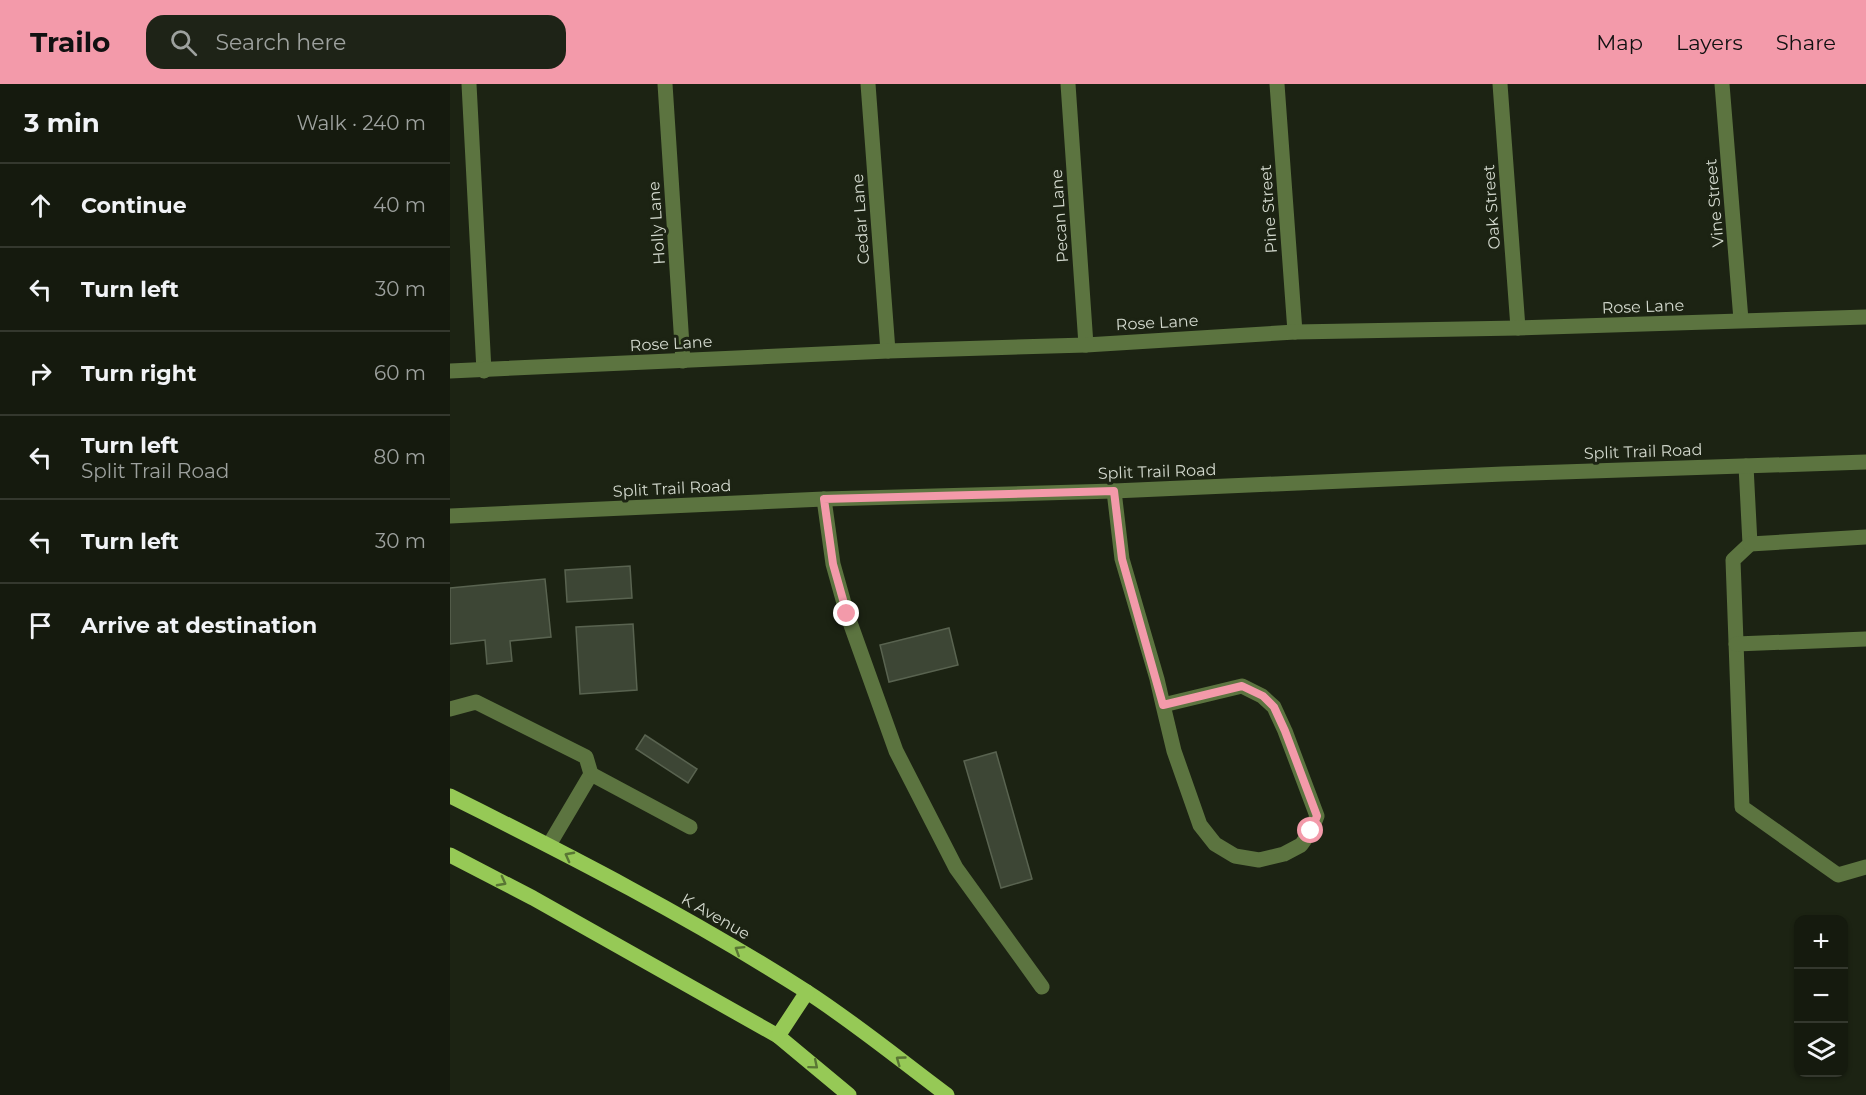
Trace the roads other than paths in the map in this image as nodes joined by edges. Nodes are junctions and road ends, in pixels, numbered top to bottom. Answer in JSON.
{"nodes":[{"id":1,"x":469,"y":84,"type":"edge"},
{"id":2,"x":665,"y":84,"type":"edge"},
{"id":3,"x":868,"y":84,"type":"edge"},
{"id":4,"x":1068,"y":84,"type":"edge"},
{"id":5,"x":1277,"y":84,"type":"edge"},
{"id":6,"x":1500,"y":84,"type":"edge"},
{"id":7,"x":1722,"y":84,"type":"edge"},
{"id":8,"x":1866,"y":317,"type":"edge"},
{"id":9,"x":1741,"y":320,"type":"junction"},
{"id":10,"x":1518,"y":328,"type":"junction"},
{"id":11,"x":1295,"y":332,"type":"junction"},
{"id":12,"x":1086,"y":345,"type":"junction"},
{"id":13,"x":888,"y":351,"type":"junction"},
{"id":14,"x":682,"y":361,"type":"junction"},
{"id":15,"x":450,"y":371,"type":"edge"},
{"id":16,"x":484,"y":371,"type":"junction"},
{"id":17,"x":1866,"y":462,"type":"edge"},
{"id":18,"x":1746,"y":466,"type":"junction"},
{"id":19,"x":1114,"y":491,"type":"junction"},
{"id":20,"x":824,"y":499,"type":"junction"},
{"id":21,"x":450,"y":516,"type":"edge"},
{"id":22,"x":1866,"y":537,"type":"edge"},
{"id":23,"x":1750,"y":544,"type":"junction"},
{"id":24,"x":1866,"y":639,"type":"edge"},
{"id":25,"x":1736,"y":644,"type":"junction"},
{"id":26,"x":1163,"y":705,"type":"junction"},
{"id":27,"x":450,"y":709,"type":"edge"},
{"id":28,"x":591,"y":774,"type":"junction"},
{"id":29,"x":450,"y":796,"type":"edge"},
{"id":30,"x":690,"y":827,"type":"dead end"},
{"id":31,"x":549,"y":845,"type":"junction"},
{"id":32,"x":450,"y":855,"type":"edge"},
{"id":33,"x":1866,"y":867,"type":"edge"},
{"id":34,"x":1042,"y":987,"type":"dead end"},
{"id":35,"x":807,"y":992,"type":"junction"},
{"id":36,"x":778,"y":1036,"type":"junction"},
{"id":37,"x":849,"y":1095,"type":"edge"},
{"id":38,"x":947,"y":1095,"type":"edge"}],
"edges":[{"from":1,"to":16,"type":"street"},
{"from":2,"to":14,"type":"street","name":"Holly Lane"},
{"from":3,"to":13,"type":"street","name":"Cedar Lane"},
{"from":4,"to":12,"type":"street","name":"Pecan Lane"},
{"from":5,"to":11,"type":"street","name":"Pine Street"},
{"from":6,"to":10,"type":"street","name":"Oak Street"},
{"from":7,"to":9,"type":"street","name":"Vine Street"},
{"from":8,"to":9,"type":"street","name":"Rose Lane"},
{"from":9,"to":10,"type":"street","name":"Rose Lane"},
{"from":10,"to":11,"type":"street","name":"Rose Lane"},
{"from":11,"to":12,"type":"street","name":"Rose Lane"},
{"from":12,"to":13,"type":"street","name":"Rose Lane"},
{"from":13,"to":14,"type":"street","name":"Rose Lane"},
{"from":14,"to":16,"type":"street","name":"Rose Lane"},
{"from":15,"to":16,"type":"street","name":"Rose Lane"},
{"from":17,"to":18,"type":"street","name":"Split Trail Road"},
{"from":18,"to":19,"type":"street","name":"Split Trail Road"},
{"from":18,"to":23,"type":"street"},
{"from":19,"to":20,"type":"street","name":"Split Trail Road"},
{"from":19,"to":26,"type":"street"},
{"from":20,"to":21,"type":"street","name":"Split Trail Road"},
{"from":20,"to":34,"type":"street"},
{"from":22,"to":23,"type":"street"},
{"from":23,"to":25,"type":"street"},
{"from":24,"to":25,"type":"street"},
{"from":25,"to":33,"type":"street"},
{"from":26,"to":26,"type":"street"},
{"from":27,"to":28,"type":"street"},
{"from":28,"to":30,"type":"street"},
{"from":28,"to":31,"type":"street"},
{"from":29,"to":31,"type":"main road","name":"K Avenue"},
{"from":35,"to":31,"type":"main road","name":"K Avenue","one_way":true},
{"from":32,"to":36,"type":"main road","one_way":true},
{"from":35,"to":36,"type":"main road"},
{"from":38,"to":35,"type":"main road","name":"K Avenue","one_way":true},
{"from":36,"to":37,"type":"main road","one_way":true}]}
